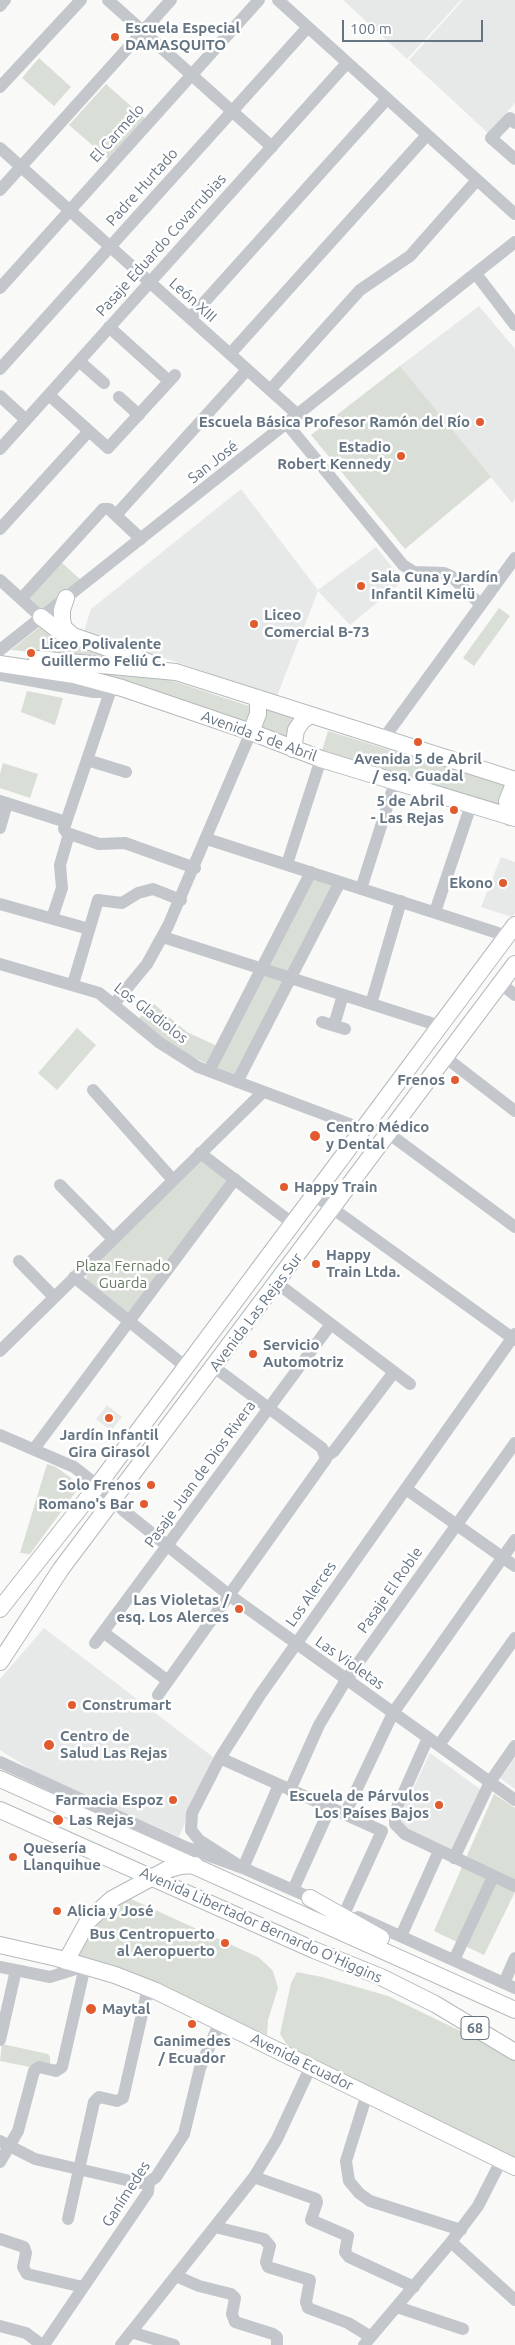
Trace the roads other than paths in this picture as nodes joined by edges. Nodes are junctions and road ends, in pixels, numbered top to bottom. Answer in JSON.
{"nodes":[{"id":1,"x":5,"y":0,"type":"edge"},
{"id":2,"x":80,"y":0,"type":"edge"},
{"id":3,"x":108,"y":0,"type":"edge"},
{"id":4,"x":171,"y":0,"type":"edge"},
{"id":5,"x":259,"y":0,"type":"edge"},
{"id":6,"x":278,"y":0,"type":"edge"},
{"id":7,"x":0,"y":6,"type":"edge"},
{"id":8,"x":308,"y":27,"type":"junction"},
{"id":9,"x":143,"y":31,"type":"junction"},
{"id":10,"x":347,"y":63,"type":"junction"},
{"id":11,"x":192,"y":75,"type":"junction"},
{"id":12,"x":0,"y":87,"type":"edge"},
{"id":13,"x":387,"y":99,"type":"junction"},
{"id":14,"x":232,"y":111,"type":"junction"},
{"id":15,"x":515,"y":123,"type":"edge"},
{"id":16,"x":427,"y":135,"type":"junction"},
{"id":17,"x":272,"y":147,"type":"junction"},
{"id":18,"x":0,"y":148,"type":"edge"},
{"id":19,"x":515,"y":160,"type":"edge"},
{"id":20,"x":21,"y":167,"type":"junction"},
{"id":21,"x":477,"y":180,"type":"junction"},
{"id":22,"x":0,"y":190,"type":"edge"},
{"id":23,"x":70,"y":211,"type":"junction"},
{"id":24,"x":515,"y":214,"type":"edge"},
{"id":25,"x":515,"y":242,"type":"edge"},
{"id":26,"x":110,"y":247,"type":"junction"},
{"id":27,"x":476,"y":274,"type":"junction"},
{"id":28,"x":150,"y":282,"type":"junction"},
{"id":29,"x":0,"y":288,"type":"edge"},
{"id":30,"x":190,"y":318,"type":"junction"},
{"id":31,"x":515,"y":325,"type":"edge"},
{"id":32,"x":109,"y":327,"type":"junction"},
{"id":33,"x":230,"y":354,"type":"junction"},
{"id":34,"x":79,"y":361,"type":"junction"},
{"id":35,"x":0,"y":369,"type":"edge"},
{"id":36,"x":248,"y":370,"type":"junction"},
{"id":37,"x":104,"y":384,"type":"dead end"},
{"id":38,"x":270,"y":390,"type":"junction"},
{"id":39,"x":49,"y":395,"type":"junction"},
{"id":40,"x":0,"y":396,"type":"edge"},
{"id":41,"x":119,"y":397,"type":"dead end"},
{"id":42,"x":139,"y":415,"type":"junction"},
{"id":43,"x":298,"y":415,"type":"junction"},
{"id":44,"x":26,"y":420,"type":"junction"},
{"id":45,"x":287,"y":424,"type":"junction"},
{"id":46,"x":89,"y":430,"type":"junction"},
{"id":47,"x":0,"y":449,"type":"edge"},
{"id":48,"x":116,"y":515,"type":"junction"},
{"id":49,"x":0,"y":529,"type":"edge"},
{"id":50,"x":142,"y":539,"type":"junction"},
{"id":51,"x":515,"y":558,"type":"edge"},
{"id":52,"x":0,"y":580,"type":"edge"},
{"id":53,"x":66,"y":598,"type":"junction"},
{"id":54,"x":21,"y":599,"type":"junction"},
{"id":55,"x":481,"y":605,"type":"junction"},
{"id":56,"x":41,"y":617,"type":"junction"},
{"id":57,"x":73,"y":636,"type":"junction"},
{"id":58,"x":0,"y":650,"type":"edge"},
{"id":59,"x":0,"y":654,"type":"edge"},
{"id":60,"x":0,"y":664,"type":"edge"},
{"id":61,"x":176,"y":672,"type":"junction"},
{"id":62,"x":0,"y":675,"type":"edge"},
{"id":63,"x":116,"y":690,"type":"junction"},
{"id":64,"x":258,"y":698,"type":"junction"},
{"id":65,"x":310,"y":715,"type":"junction"},
{"id":66,"x":251,"y":732,"type":"junction"},
{"id":67,"x":384,"y":738,"type":"junction"},
{"id":68,"x":293,"y":749,"type":"junction"},
{"id":69,"x":321,"y":759,"type":"junction"},
{"id":70,"x":87,"y":760,"type":"junction"},
{"id":71,"x":126,"y":772,"type":"dead end"},
{"id":72,"x":515,"y":781,"type":"edge"},
{"id":73,"x":395,"y":782,"type":"junction"},
{"id":74,"x":4,"y":802,"type":"edge"},
{"id":75,"x":470,"y":805,"type":"junction"},
{"id":76,"x":513,"y":817,"type":"edge"},
{"id":77,"x":0,"y":828,"type":"edge"},
{"id":78,"x":67,"y":828,"type":"junction"},
{"id":79,"x":207,"y":839,"type":"junction"},
{"id":80,"x":287,"y":864,"type":"junction"},
{"id":81,"x":194,"y":868,"type":"junction"},
{"id":82,"x":311,"y":872,"type":"junction"},
{"id":83,"x":340,"y":882,"type":"junction"},
{"id":84,"x":361,"y":888,"type":"junction"},
{"id":85,"x":181,"y":900,"type":"junction"},
{"id":86,"x":401,"y":901,"type":"junction"},
{"id":87,"x":0,"y":904,"type":"edge"},
{"id":88,"x":435,"y":912,"type":"junction"},
{"id":89,"x":52,"y":918,"type":"junction"},
{"id":90,"x":90,"y":929,"type":"junction"},
{"id":91,"x":511,"y":930,"type":"edge"},
{"id":92,"x":163,"y":937,"type":"junction"},
{"id":93,"x":0,"y":964,"type":"edge"},
{"id":94,"x":515,"y":964,"type":"edge"},
{"id":95,"x":262,"y":969,"type":"junction"},
{"id":96,"x":291,"y":978,"type":"junction"},
{"id":97,"x":500,"y":983,"type":"junction"},
{"id":98,"x":73,"y":984,"type":"junction"},
{"id":99,"x":515,"y":994,"type":"edge"},
{"id":100,"x":343,"y":995,"type":"junction"},
{"id":101,"x":114,"y":1004,"type":"junction"},
{"id":102,"x":371,"y":1004,"type":"junction"},
{"id":103,"x":333,"y":1025,"type":"dead end"},
{"id":104,"x":440,"y":1026,"type":"junction"},
{"id":105,"x":445,"y":1057,"type":"junction"},
{"id":106,"x":209,"y":1071,"type":"junction"},
{"id":107,"x":236,"y":1082,"type":"junction"},
{"id":108,"x":93,"y":1090,"type":"dead end"},
{"id":109,"x":263,"y":1092,"type":"junction"},
{"id":110,"x":515,"y":1111,"type":"edge"},
{"id":111,"x":363,"y":1128,"type":"junction"},
{"id":112,"x":388,"y":1133,"type":"junction"},
{"id":113,"x":200,"y":1153,"type":"junction"},
{"id":114,"x":173,"y":1180,"type":"junction"},
{"id":115,"x":235,"y":1180,"type":"junction"},
{"id":116,"x":60,"y":1185,"type":"dead end"},
{"id":117,"x":314,"y":1194,"type":"junction"},
{"id":118,"x":334,"y":1208,"type":"junction"},
{"id":119,"x":292,"y":1224,"type":"junction"},
{"id":120,"x":515,"y":1227,"type":"edge"},
{"id":121,"x":113,"y":1239,"type":"junction"},
{"id":122,"x":19,"y":1261,"type":"dead end"},
{"id":123,"x":74,"y":1277,"type":"junction"},
{"id":124,"x":277,"y":1283,"type":"junction"},
{"id":125,"x":54,"y":1297,"type":"junction"},
{"id":126,"x":128,"y":1321,"type":"junction"},
{"id":127,"x":331,"y":1324,"type":"junction"},
{"id":128,"x":514,"y":1337,"type":"edge"},
{"id":129,"x":0,"y":1351,"type":"edge"},
{"id":130,"x":186,"y":1367,"type":"junction"},
{"id":131,"x":214,"y":1367,"type":"junction"},
{"id":132,"x":394,"y":1372,"type":"junction"},
{"id":133,"x":410,"y":1384,"type":"dead end"},
{"id":134,"x":269,"y":1407,"type":"junction"},
{"id":135,"x":0,"y":1435,"type":"edge"},
{"id":136,"x":515,"y":1443,"type":"edge"},
{"id":137,"x":34,"y":1448,"type":"junction"},
{"id":138,"x":327,"y":1456,"type":"junction"},
{"id":139,"x":100,"y":1487,"type":"junction"},
{"id":140,"x":406,"y":1489,"type":"junction"},
{"id":141,"x":114,"y":1501,"type":"junction"},
{"id":142,"x":96,"y":1524,"type":"junction"},
{"id":143,"x":457,"y":1525,"type":"junction"},
{"id":144,"x":515,"y":1540,"type":"edge"},
{"id":145,"x":168,"y":1545,"type":"junction"},
{"id":146,"x":503,"y":1558,"type":"junction"},
{"id":147,"x":515,"y":1566,"type":"edge"},
{"id":148,"x":229,"y":1594,"type":"junction"},
{"id":149,"x":0,"y":1609,"type":"edge"},
{"id":150,"x":103,"y":1632,"type":"junction"},
{"id":151,"x":515,"y":1638,"type":"edge"},
{"id":152,"x":94,"y":1643,"type":"dead end"},
{"id":153,"x":296,"y":1644,"type":"junction"},
{"id":154,"x":0,"y":1662,"type":"edge"},
{"id":155,"x":346,"y":1680,"type":"junction"},
{"id":156,"x":168,"y":1681,"type":"junction"},
{"id":157,"x":158,"y":1695,"type":"dead end"},
{"id":158,"x":393,"y":1713,"type":"junction"},
{"id":159,"x":428,"y":1738,"type":"junction"},
{"id":160,"x":439,"y":1746,"type":"junction"},
{"id":161,"x":515,"y":1746,"type":"edge"},
{"id":162,"x":220,"y":1758,"type":"junction"},
{"id":163,"x":0,"y":1762,"type":"edge"},
{"id":164,"x":0,"y":1779,"type":"edge"},
{"id":165,"x":490,"y":1782,"type":"junction"},
{"id":166,"x":285,"y":1787,"type":"junction"},
{"id":167,"x":515,"y":1800,"type":"edge"},
{"id":168,"x":330,"y":1808,"type":"junction"},
{"id":169,"x":0,"y":1810,"type":"edge"},
{"id":170,"x":345,"y":1814,"type":"junction"},
{"id":171,"x":395,"y":1824,"type":"junction"},
{"id":172,"x":382,"y":1831,"type":"junction"},
{"id":173,"x":439,"y":1851,"type":"junction"},
{"id":174,"x":454,"y":1858,"type":"junction"},
{"id":175,"x":197,"y":1866,"type":"junction"},
{"id":176,"x":243,"y":1868,"type":"junction"},
{"id":177,"x":151,"y":1877,"type":"junction"},
{"id":178,"x":492,"y":1877,"type":"junction"},
{"id":179,"x":515,"y":1886,"type":"edge"},
{"id":180,"x":293,"y":1890,"type":"junction"},
{"id":181,"x":310,"y":1898,"type":"junction"},
{"id":182,"x":345,"y":1912,"type":"junction"},
{"id":183,"x":401,"y":1936,"type":"junction"},
{"id":184,"x":0,"y":1945,"type":"edge"},
{"id":185,"x":0,"y":1954,"type":"edge"},
{"id":186,"x":515,"y":1958,"type":"edge"},
{"id":187,"x":454,"y":1960,"type":"junction"},
{"id":188,"x":66,"y":1961,"type":"junction"},
{"id":189,"x":0,"y":1966,"type":"edge"},
{"id":190,"x":85,"y":1966,"type":"junction"},
{"id":191,"x":16,"y":1970,"type":"junction"},
{"id":192,"x":461,"y":1985,"type":"junction"},
{"id":193,"x":509,"y":1985,"type":"edge"},
{"id":194,"x":148,"y":1988,"type":"junction"},
{"id":195,"x":435,"y":2004,"type":"junction"},
{"id":196,"x":515,"y":2010,"type":"edge"},
{"id":197,"x":220,"y":2022,"type":"junction"},
{"id":198,"x":515,"y":2039,"type":"edge"},
{"id":199,"x":0,"y":2040,"type":"edge"},
{"id":200,"x":515,"y":2052,"type":"edge"},
{"id":201,"x":311,"y":2066,"type":"junction"},
{"id":202,"x":367,"y":2094,"type":"junction"},
{"id":203,"x":5,"y":2144,"type":"edge"},
{"id":204,"x":0,"y":2162,"type":"edge"},
{"id":205,"x":509,"y":2163,"type":"edge"},
{"id":206,"x":79,"y":2169,"type":"junction"},
{"id":207,"x":254,"y":2177,"type":"junction"},
{"id":208,"x":149,"y":2182,"type":"junction"},
{"id":209,"x":68,"y":2219,"type":"dead end"},
{"id":210,"x":215,"y":2228,"type":"junction"},
{"id":211,"x":460,"y":2230,"type":"junction"},
{"id":212,"x":0,"y":2239,"type":"edge"},
{"id":213,"x":451,"y":2242,"type":"junction"},
{"id":214,"x":176,"y":2276,"type":"junction"},
{"id":215,"x":84,"y":2287,"type":"junction"},
{"id":216,"x":414,"y":2287,"type":"junction"},
{"id":217,"x":515,"y":2300,"type":"edge"},
{"id":218,"x":397,"y":2307,"type":"junction"},
{"id":219,"x":0,"y":2326,"type":"edge"},
{"id":220,"x":463,"y":2329,"type":"dead end"},
{"id":221,"x":131,"y":2332,"type":"junction"},
{"id":222,"x":368,"y":2341,"type":"edge"},
{"id":223,"x":43,"y":2345,"type":"edge"},
{"id":224,"x":121,"y":2345,"type":"edge"},
{"id":225,"x":174,"y":2345,"type":"edge"},
{"id":226,"x":277,"y":2345,"type":"edge"}],
"edges":[{"from":1,"to":7,"type":"street"},
{"from":2,"to":12,"type":"street"},
{"from":3,"to":9,"type":"street"},
{"from":4,"to":9,"type":"street"},
{"from":5,"to":11,"type":"street","name":"El Carmelo"},
{"from":6,"to":8,"type":"street"},
{"from":8,"to":10,"type":"street"},
{"from":8,"to":14,"type":"street","name":"Padre Hurtado"},
{"from":9,"to":11,"type":"street"},
{"from":9,"to":20,"type":"street"},
{"from":10,"to":13,"type":"street"},
{"from":10,"to":17,"type":"street","name":"Pasaje Eduardo Covarrubias"},
{"from":11,"to":14,"type":"street"},
{"from":11,"to":23,"type":"street","name":"El Carmelo"},
{"from":13,"to":16,"type":"street"},
{"from":13,"to":30,"type":"street"},
{"from":14,"to":17,"type":"street"},
{"from":14,"to":26,"type":"street","name":"Padre Hurtado"},
{"from":15,"to":19,"type":"street"},
{"from":16,"to":21,"type":"street"},
{"from":16,"to":33,"type":"street"},
{"from":17,"to":28,"type":"street","name":"Pasaje Eduardo Covarrubias"},
{"from":18,"to":20,"type":"street","name":"León XIII"},
{"from":20,"to":22,"type":"street"},
{"from":20,"to":23,"type":"street","name":"León XIII"},
{"from":21,"to":24,"type":"street"},
{"from":21,"to":38,"type":"street"},
{"from":23,"to":26,"type":"street","name":"León XIII"},
{"from":23,"to":29,"type":"street","name":"El Carmelo"},
{"from":25,"to":27,"type":"street","name":"San José"},
{"from":26,"to":28,"type":"street","name":"León XIII"},
{"from":26,"to":35,"type":"street","name":"Padre Hurtado"},
{"from":27,"to":31,"type":"street"},
{"from":27,"to":43,"type":"street","name":"San José"},
{"from":28,"to":30,"type":"street","name":"León XIII"},
{"from":28,"to":32,"type":"street","name":"Pasaje Eduardo Covarrubias"},
{"from":30,"to":33,"type":"street","name":"León XIII"},
{"from":32,"to":34,"type":"street","name":"Pasaje Eduardo Covarrubias"},
{"from":32,"to":42,"type":"street"},
{"from":33,"to":36,"type":"street","name":"León XIII"},
{"from":34,"to":37,"type":"street"},
{"from":34,"to":39,"type":"street","name":"Pasaje Eduardo Covarrubias"},
{"from":36,"to":38,"type":"street","name":"León XIII"},
{"from":36,"to":48,"type":"street"},
{"from":38,"to":43,"type":"street","name":"León XIII"},
{"from":39,"to":44,"type":"street","name":"Pasaje Eduardo Covarrubias"},
{"from":39,"to":46,"type":"street"},
{"from":40,"to":44,"type":"street"},
{"from":41,"to":42,"type":"street"},
{"from":42,"to":46,"type":"street"},
{"from":43,"to":45,"type":"street","name":"San José"},
{"from":44,"to":47,"type":"street","name":"Pasaje Eduardo Covarrubias"},
{"from":45,"to":50,"type":"street","name":"San José"},
{"from":45,"to":55,"type":"street"},
{"from":46,"to":49,"type":"street"},
{"from":48,"to":50,"type":"street"},
{"from":48,"to":54,"type":"street"},
{"from":50,"to":53,"type":"street","name":"San José"},
{"from":51,"to":55,"type":"street"},
{"from":52,"to":54,"type":"street"},
{"from":53,"to":56,"type":"street","name":"San José"},
{"from":53,"to":57,"type":"main road"},
{"from":54,"to":56,"type":"street"},
{"from":55,"to":67,"type":"street"},
{"from":56,"to":57,"type":"main road"},
{"from":56,"to":58,"type":"street","name":"San José"},
{"from":57,"to":61,"type":"main road"},
{"from":59,"to":61,"type":"main road"},
{"from":60,"to":63,"type":"main road","name":"Avenida 5 de Abril"},
{"from":61,"to":64,"type":"main road"},
{"from":62,"to":63,"type":"street"},
{"from":63,"to":66,"type":"main road","name":"Avenida 5 de Abril"},
{"from":63,"to":70,"type":"street"},
{"from":64,"to":65,"type":"main road"},
{"from":64,"to":66,"type":"main road"},
{"from":65,"to":67,"type":"main road"},
{"from":65,"to":68,"type":"main road"},
{"from":66,"to":68,"type":"main road","name":"Avenida 5 de Abril"},
{"from":66,"to":79,"type":"street"},
{"from":67,"to":72,"type":"main road"},
{"from":68,"to":69,"type":"main road","name":"Avenida 5 de Abril"},
{"from":69,"to":73,"type":"main road","name":"Avenida 5 de Abril"},
{"from":69,"to":80,"type":"street"},
{"from":70,"to":71,"type":"street"},
{"from":70,"to":78,"type":"street"},
{"from":72,"to":76,"type":"main road"},
{"from":73,"to":75,"type":"main road","name":"Avenida 5 de Abril"},
{"from":73,"to":84,"type":"street"},
{"from":74,"to":77,"type":"street"},
{"from":74,"to":78,"type":"street"},
{"from":75,"to":76,"type":"main road","name":"Avenida 5 de Abril"},
{"from":75,"to":88,"type":"street"},
{"from":78,"to":81,"type":"street"},
{"from":78,"to":89,"type":"street"},
{"from":79,"to":80,"type":"street"},
{"from":79,"to":81,"type":"street"},
{"from":80,"to":82,"type":"street"},
{"from":81,"to":85,"type":"street"},
{"from":82,"to":83,"type":"street"},
{"from":82,"to":95,"type":"street"},
{"from":83,"to":84,"type":"street"},
{"from":83,"to":96,"type":"street"},
{"from":84,"to":86,"type":"street"},
{"from":85,"to":90,"type":"street"},
{"from":85,"to":92,"type":"street"},
{"from":86,"to":88,"type":"street"},
{"from":86,"to":102,"type":"street"},
{"from":87,"to":89,"type":"street"},
{"from":88,"to":91,"type":"street"},
{"from":89,"to":90,"type":"street"},
{"from":90,"to":98,"type":"street"},
{"from":91,"to":104,"type":"main road","name":"Avenida Las Rejas Sur"},
{"from":92,"to":95,"type":"street"},
{"from":92,"to":101,"type":"street"},
{"from":93,"to":98,"type":"street","name":"Los Gladiolos"},
{"from":94,"to":97,"type":"main road","name":"Avenida Las Rejas Sur"},
{"from":95,"to":96,"type":"street"},
{"from":95,"to":106,"type":"street"},
{"from":96,"to":100,"type":"street"},
{"from":96,"to":107,"type":"street"},
{"from":97,"to":99,"type":"street"},
{"from":97,"to":105,"type":"main road","name":"Avenida Las Rejas Sur"},
{"from":98,"to":101,"type":"street","name":"Los Gladiolos"},
{"from":100,"to":102,"type":"street"},
{"from":100,"to":103,"type":"street"},
{"from":101,"to":106,"type":"street","name":"Los Gladiolos"},
{"from":102,"to":104,"type":"street"},
{"from":104,"to":111,"type":"main road","name":"Avenida Las Rejas Sur"},
{"from":105,"to":110,"type":"street"},
{"from":105,"to":112,"type":"main road","name":"Avenida Las Rejas Sur"},
{"from":106,"to":107,"type":"street","name":"Los Gladiolos"},
{"from":107,"to":109,"type":"street","name":"Los Gladiolos"},
{"from":108,"to":114,"type":"street"},
{"from":109,"to":111,"type":"street","name":"Los Gladiolos"},
{"from":109,"to":113,"type":"street"},
{"from":111,"to":117,"type":"main road","name":"Avenida Las Rejas Sur"},
{"from":112,"to":118,"type":"main road","name":"Avenida Las Rejas Sur"},
{"from":112,"to":120,"type":"street"},
{"from":113,"to":114,"type":"street"},
{"from":113,"to":115,"type":"street"},
{"from":114,"to":121,"type":"street"},
{"from":115,"to":119,"type":"street"},
{"from":115,"to":126,"type":"street"},
{"from":116,"to":121,"type":"street"},
{"from":117,"to":118,"type":"street"},
{"from":117,"to":119,"type":"main road","name":"Avenida Las Rejas Sur"},
{"from":118,"to":124,"type":"main road","name":"Avenida Las Rejas Sur"},
{"from":118,"to":128,"type":"street"},
{"from":119,"to":130,"type":"main road","name":"Avenida Las Rejas Sur"},
{"from":121,"to":123,"type":"street"},
{"from":122,"to":125,"type":"street"},
{"from":123,"to":125,"type":"street"},
{"from":123,"to":126,"type":"street"},
{"from":124,"to":127,"type":"street"},
{"from":124,"to":131,"type":"main road","name":"Avenida Las Rejas Sur"},
{"from":125,"to":129,"type":"street"},
{"from":126,"to":130,"type":"street"},
{"from":126,"to":137,"type":"street"},
{"from":127,"to":132,"type":"street"},
{"from":127,"to":134,"type":"street","name":"Pasaje Juan de Dios Rivera"},
{"from":128,"to":140,"type":"street","name":"Los Alerces"},
{"from":130,"to":139,"type":"main road","name":"Avenida Las Rejas Sur"},
{"from":131,"to":134,"type":"street"},
{"from":131,"to":141,"type":"main road","name":"Avenida Las Rejas Sur"},
{"from":132,"to":133,"type":"street"},
{"from":132,"to":138,"type":"street"},
{"from":134,"to":138,"type":"street"},
{"from":134,"to":145,"type":"street","name":"Pasaje Juan de Dios Rivera"},
{"from":135,"to":137,"type":"street","name":"Las Violetas"},
{"from":136,"to":143,"type":"street","name":"Pasaje El Roble"},
{"from":137,"to":139,"type":"street","name":"Las Violetas"},
{"from":138,"to":148,"type":"street"},
{"from":139,"to":141,"type":"street","name":"Las Violetas"},
{"from":139,"to":142,"type":"main road"},
{"from":139,"to":149,"type":"main road","name":"Avenida Las Rejas Sur"},
{"from":140,"to":143,"type":"street"},
{"from":140,"to":153,"type":"street","name":"Los Alerces"},
{"from":141,"to":142,"type":"main road","name":"Avenida Las Rejas Sur"},
{"from":141,"to":145,"type":"street","name":"Las Violetas"},
{"from":142,"to":154,"type":"main road","name":"Avenida Las Rejas Sur"},
{"from":143,"to":146,"type":"street"},
{"from":143,"to":155,"type":"street","name":"Pasaje El Roble"},
{"from":144,"to":146,"type":"street"},
{"from":145,"to":148,"type":"street","name":"Las Violetas"},
{"from":145,"to":150,"type":"street","name":"Pasaje Juan de Dios Rivera"},
{"from":146,"to":147,"type":"street"},
{"from":146,"to":158,"type":"street"},
{"from":148,"to":153,"type":"street","name":"Las Violetas"},
{"from":148,"to":156,"type":"street"},
{"from":150,"to":152,"type":"street","name":"Pasaje Juan de Dios Rivera"},
{"from":150,"to":156,"type":"street"},
{"from":151,"to":160,"type":"street"},
{"from":153,"to":155,"type":"street","name":"Las Violetas"},
{"from":153,"to":162,"type":"street","name":"Los Alerces"},
{"from":155,"to":158,"type":"street","name":"Las Violetas"},
{"from":155,"to":166,"type":"street","name":"Pasaje El Roble"},
{"from":156,"to":157,"type":"street"},
{"from":158,"to":159,"type":"street","name":"Las Violetas"},
{"from":158,"to":170,"type":"street"},
{"from":159,"to":160,"type":"street","name":"Las Violetas"},
{"from":159,"to":171,"type":"street"},
{"from":160,"to":165,"type":"street","name":"Las Violetas"},
{"from":161,"to":165,"type":"street"},
{"from":162,"to":166,"type":"street"},
{"from":162,"to":176,"type":"street","name":"Los Alerces"},
{"from":163,"to":176,"type":"street"},
{"from":164,"to":175,"type":"main road","name":"Avenida Libertador Bernardo O'Higgins"},
{"from":165,"to":167,"type":"street","name":"Las Violetas"},
{"from":165,"to":174,"type":"street"},
{"from":166,"to":168,"type":"street"},
{"from":166,"to":176,"type":"street","name":"Pasaje El Roble"},
{"from":168,"to":170,"type":"street"},
{"from":168,"to":180,"type":"street"},
{"from":169,"to":177,"type":"main road","name":"Avenida Libertador Bernardo O'Higgins"},
{"from":170,"to":172,"type":"street"},
{"from":171,"to":172,"type":"street"},
{"from":171,"to":173,"type":"street"},
{"from":172,"to":182,"type":"street"},
{"from":173,"to":174,"type":"street"},
{"from":173,"to":183,"type":"street"},
{"from":174,"to":178,"type":"street"},
{"from":175,"to":177,"type":"main road"},
{"from":175,"to":192,"type":"main road","name":"Avenida Libertador Bernardo O'Higgins"},
{"from":176,"to":180,"type":"street"},
{"from":177,"to":188,"type":"main road"},
{"from":177,"to":195,"type":"main road","name":"Avenida Libertador Bernardo O'Higgins"},
{"from":178,"to":179,"type":"street"},
{"from":178,"to":187,"type":"street"},
{"from":180,"to":181,"type":"street"},
{"from":181,"to":182,"type":"street"},
{"from":181,"to":192,"type":"main road"},
{"from":182,"to":183,"type":"street"},
{"from":183,"to":187,"type":"street"},
{"from":184,"to":188,"type":"main road","name":"Avenida Ecuador"},
{"from":185,"to":188,"type":"main road","name":"Avenida Ecuador"},
{"from":186,"to":193,"type":"street"},
{"from":187,"to":193,"type":"street"},
{"from":188,"to":190,"type":"main road","name":"Avenida Ecuador"},
{"from":189,"to":191,"type":"street"},
{"from":190,"to":191,"type":"street"},
{"from":190,"to":194,"type":"main road","name":"Avenida Ecuador"},
{"from":190,"to":203,"type":"street"},
{"from":191,"to":199,"type":"street"},
{"from":192,"to":196,"type":"main road","name":"Avenida Libertador Bernardo O'Higgins"},
{"from":194,"to":197,"type":"main road","name":"Avenida Ecuador"},
{"from":194,"to":206,"type":"street"},
{"from":195,"to":198,"type":"main road"},
{"from":195,"to":200,"type":"main road","name":"Avenida Libertador Bernardo O'Higgins","number":"68"},
{"from":197,"to":201,"type":"main road","name":"Avenida Ecuador"},
{"from":197,"to":208,"type":"street","name":"Ganímedes"},
{"from":201,"to":202,"type":"main road","name":"Avenida Ecuador"},
{"from":201,"to":207,"type":"street"},
{"from":202,"to":205,"type":"main road","name":"Avenida Ecuador"},
{"from":202,"to":211,"type":"street"},
{"from":203,"to":204,"type":"street"},
{"from":203,"to":206,"type":"street"},
{"from":205,"to":211,"type":"street"},
{"from":206,"to":208,"type":"street"},
{"from":206,"to":209,"type":"street"},
{"from":207,"to":210,"type":"street"},
{"from":207,"to":216,"type":"street"},
{"from":208,"to":215,"type":"street","name":"Ganímedes"},
{"from":210,"to":214,"type":"street"},
{"from":210,"to":222,"type":"street"},
{"from":211,"to":213,"type":"street"},
{"from":212,"to":215,"type":"street"},
{"from":213,"to":216,"type":"street"},
{"from":213,"to":217,"type":"street"},
{"from":214,"to":221,"type":"street"},
{"from":214,"to":226,"type":"street"},
{"from":215,"to":223,"type":"street","name":"Ganímedes"},
{"from":216,"to":218,"type":"street"},
{"from":218,"to":220,"type":"street"},
{"from":218,"to":222,"type":"street"},
{"from":219,"to":223,"type":"street"},
{"from":221,"to":224,"type":"street"},
{"from":221,"to":225,"type":"street"}]}
